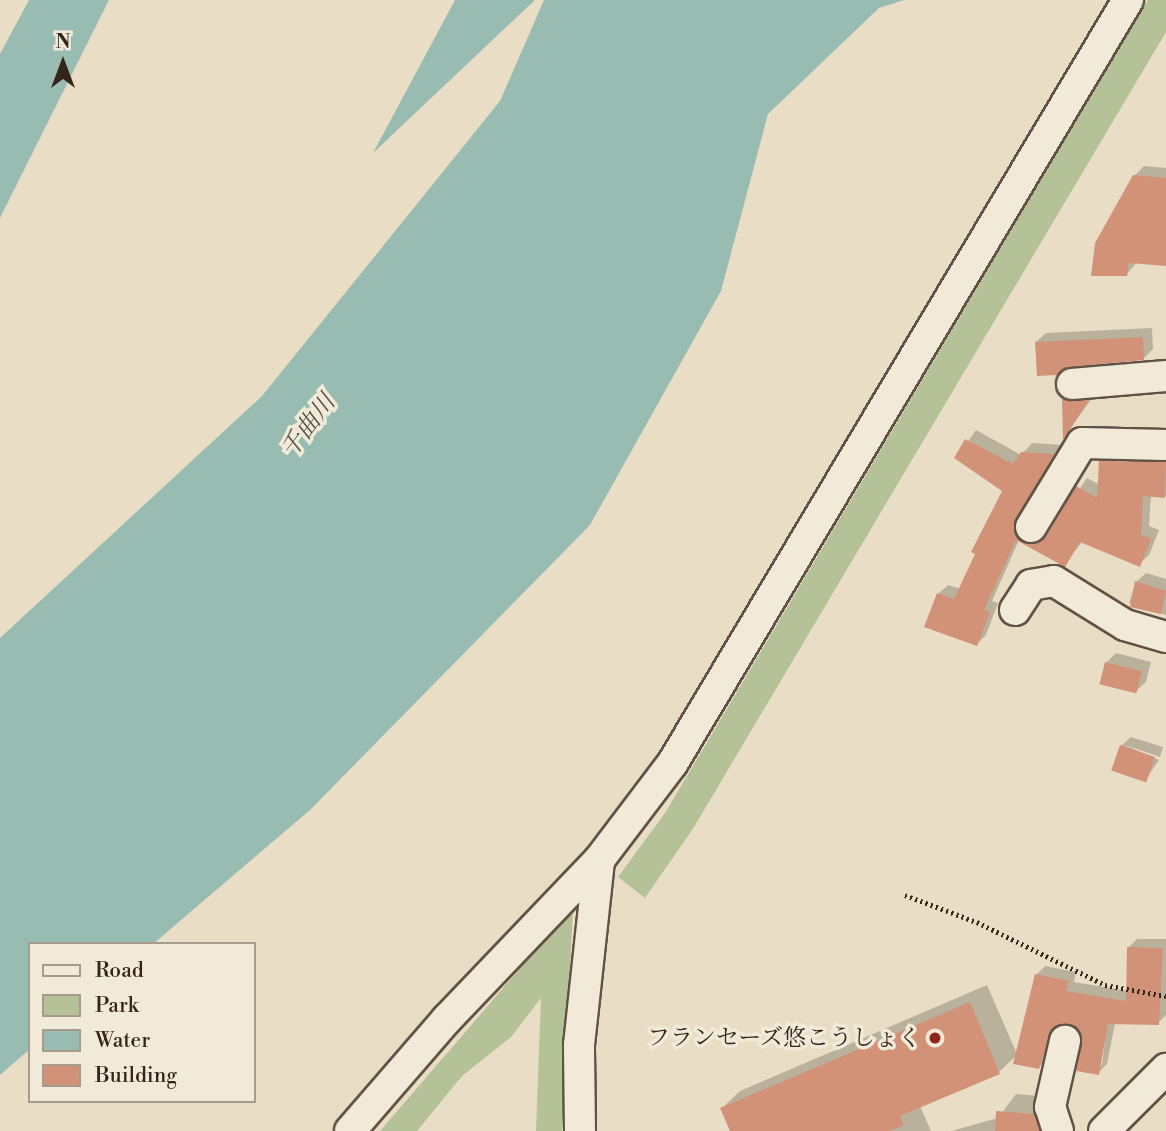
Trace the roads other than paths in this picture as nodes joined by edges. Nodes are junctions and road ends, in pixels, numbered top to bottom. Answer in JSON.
{"nodes":[{"id":1,"x":1128,"y":0,"type":"edge"},
{"id":2,"x":1166,"y":376,"type":"edge"},
{"id":3,"x":1072,"y":384,"type":"dead end"},
{"id":4,"x":1166,"y":444,"type":"edge"},
{"id":5,"x":1031,"y":527,"type":"dead end"},
{"id":6,"x":1015,"y":610,"type":"dead end"},
{"id":7,"x":1166,"y":637,"type":"edge"},
{"id":8,"x":599,"y":860,"type":"junction"},
{"id":9,"x":1065,"y":1041,"type":"dead end"},
{"id":10,"x":1166,"y":1069,"type":"edge"},
{"id":11,"x":350,"y":1131,"type":"edge"},
{"id":12,"x":580,"y":1131,"type":"edge"},
{"id":13,"x":1058,"y":1131,"type":"edge"},
{"id":14,"x":1104,"y":1131,"type":"edge"}],
"edges":[{"from":1,"to":8,"type":"street"},
{"from":2,"to":3,"type":"street"},
{"from":4,"to":5,"type":"street"},
{"from":6,"to":7,"type":"street"},
{"from":8,"to":11,"type":"street"},
{"from":8,"to":12,"type":"street"},
{"from":9,"to":13,"type":"street"},
{"from":10,"to":14,"type":"street"}]}
